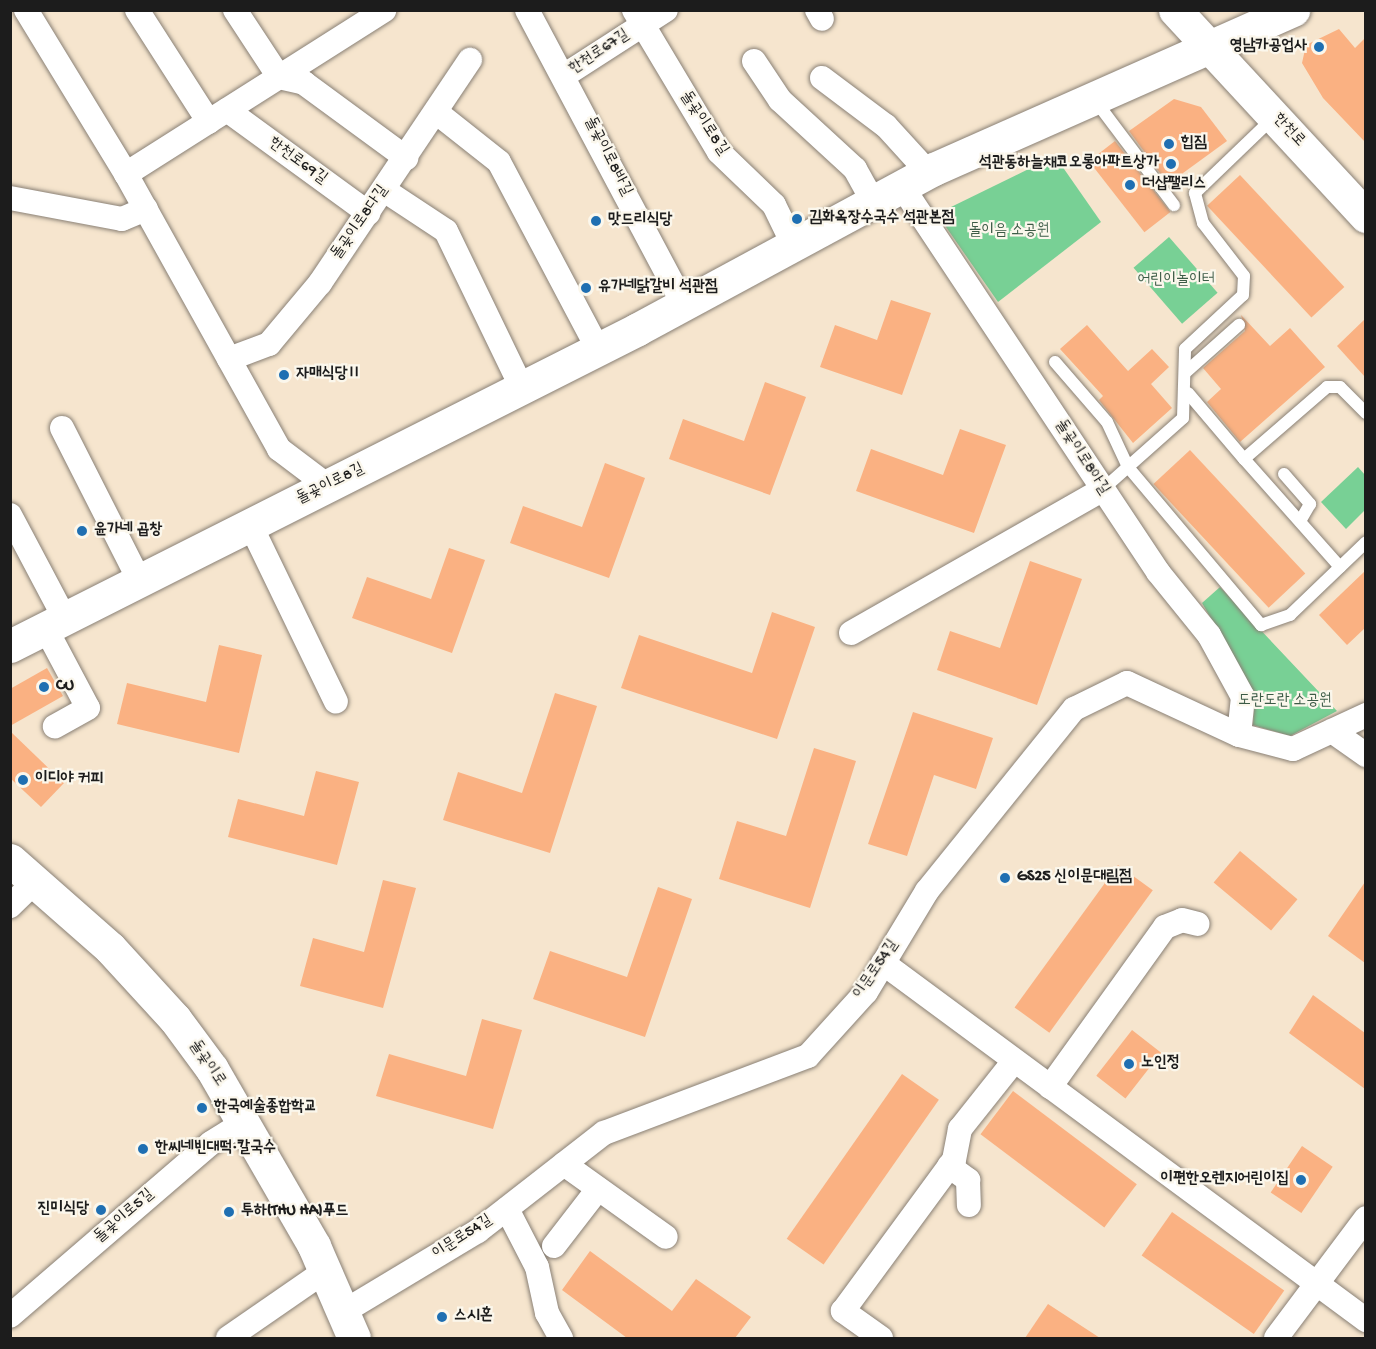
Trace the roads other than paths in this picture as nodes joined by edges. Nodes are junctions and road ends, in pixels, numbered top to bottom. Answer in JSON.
{"nodes":[{"id":1,"x":26,"y":10,"type":"edge"},
{"id":2,"x":137,"y":10,"type":"edge"},
{"id":3,"x":235,"y":10,"type":"edge"},
{"id":4,"x":384,"y":10,"type":"edge"},
{"id":5,"x":527,"y":10,"type":"edge"},
{"id":6,"x":666,"y":10,"type":"edge"},
{"id":7,"x":1175,"y":10,"type":"edge"},
{"id":8,"x":1293,"y":10,"type":"edge"},
{"id":9,"x":639,"y":18,"type":"edge"},
{"id":10,"x":1210,"y":46,"type":"junction"},
{"id":11,"x":470,"y":60,"type":"dead end"},
{"id":12,"x":754,"y":61,"type":"dead end"},
{"id":13,"x":565,"y":75,"type":"junction"},
{"id":14,"x":279,"y":77,"type":"junction"},
{"id":15,"x":822,"y":78,"type":"dead end"},
{"id":16,"x":1092,"y":96,"type":"junction"},
{"id":17,"x":436,"y":112,"type":"junction"},
{"id":18,"x":218,"y":116,"type":"junction"},
{"id":19,"x":1275,"y":117,"type":"junction"},
{"id":20,"x":406,"y":158,"type":"junction"},
{"id":21,"x":126,"y":174,"type":"junction"},
{"id":22,"x":914,"y":179,"type":"junction"},
{"id":23,"x":384,"y":190,"type":"junction"},
{"id":24,"x":10,"y":198,"type":"edge"},
{"id":25,"x":872,"y":200,"type":"junction"},
{"id":26,"x":1174,"y":205,"type":"dead end"},
{"id":27,"x":146,"y":209,"type":"junction"},
{"id":28,"x":368,"y":213,"type":"junction"},
{"id":29,"x":1365,"y":216,"type":"edge"},
{"id":30,"x":793,"y":244,"type":"junction"},
{"id":31,"x":684,"y":305,"type":"junction"},
{"id":32,"x":1239,"y":324,"type":"dead end"},
{"id":33,"x":598,"y":349,"type":"junction"},
{"id":34,"x":229,"y":359,"type":"junction"},
{"id":35,"x":1055,"y":362,"type":"dead end"},
{"id":36,"x":1186,"y":372,"type":"junction"},
{"id":37,"x":522,"y":388,"type":"junction"},
{"id":38,"x":1188,"y":393,"type":"junction"},
{"id":39,"x":1365,"y":413,"type":"edge"},
{"id":40,"x":62,"y":428,"type":"dead end"},
{"id":41,"x":1244,"y":459,"type":"junction"},
{"id":42,"x":1128,"y":467,"type":"junction"},
{"id":43,"x":1284,"y":474,"type":"dead end"},
{"id":44,"x":328,"y":486,"type":"junction"},
{"id":45,"x":1102,"y":490,"type":"junction"},
{"id":46,"x":10,"y":515,"type":"edge"},
{"id":47,"x":1300,"y":521,"type":"junction"},
{"id":48,"x":251,"y":526,"type":"junction"},
{"id":49,"x":1365,"y":542,"type":"edge"},
{"id":50,"x":1340,"y":567,"type":"junction"},
{"id":51,"x":140,"y":582,"type":"junction"},
{"id":52,"x":55,"y":624,"type":"junction"},
{"id":53,"x":851,"y":633,"type":"dead end"},
{"id":54,"x":10,"y":646,"type":"edge"},
{"id":55,"x":336,"y":702,"type":"dead end"},
{"id":56,"x":1365,"y":715,"type":"edge"},
{"id":57,"x":55,"y":726,"type":"dead end"},
{"id":58,"x":1332,"y":731,"type":"junction"},
{"id":59,"x":1239,"y":735,"type":"junction"},
{"id":60,"x":1365,"y":755,"type":"edge"},
{"id":61,"x":10,"y":860,"type":"edge"},
{"id":62,"x":35,"y":882,"type":"junction"},
{"id":63,"x":10,"y":906,"type":"edge"},
{"id":64,"x":1198,"y":924,"type":"dead end"},
{"id":65,"x":884,"y":963,"type":"junction"},
{"id":66,"x":1014,"y":1060,"type":"junction"},
{"id":67,"x":1050,"y":1088,"type":"junction"},
{"id":68,"x":243,"y":1124,"type":"junction"},
{"id":69,"x":564,"y":1164,"type":"junction"},
{"id":70,"x":949,"y":1166,"type":"junction"},
{"id":71,"x":598,"y":1189,"type":"junction"},
{"id":72,"x":969,"y":1205,"type":"dead end"},
{"id":73,"x":507,"y":1209,"type":"junction"},
{"id":74,"x":1365,"y":1218,"type":"edge"},
{"id":75,"x":666,"y":1237,"type":"dead end"},
{"id":76,"x":554,"y":1246,"type":"dead end"},
{"id":77,"x":325,"y":1271,"type":"junction"},
{"id":78,"x":1314,"y":1285,"type":"junction"},
{"id":79,"x":10,"y":1316,"type":"edge"},
{"id":80,"x":1365,"y":1320,"type":"edge"},
{"id":81,"x":349,"y":1325,"type":"edge"},
{"id":82,"x":228,"y":1338,"type":"edge"},
{"id":83,"x":561,"y":1338,"type":"edge"},
{"id":84,"x":881,"y":1338,"type":"edge"},
{"id":85,"x":1276,"y":1338,"type":"edge"}],
"edges":[{"from":1,"to":21,"type":"street"},
{"from":2,"to":18,"type":"street","name":"한천로69길"},
{"from":3,"to":14,"type":"street"},
{"from":4,"to":14,"type":"street"},
{"from":5,"to":13,"type":"street","name":"돌곶이로8바길"},
{"from":6,"to":9,"type":"street","name":"한천로67길"},
{"from":7,"to":10,"type":"street","name":"한천로"},
{"from":8,"to":10,"type":"street"},
{"from":9,"to":13,"type":"street","name":"한천로67길"},
{"from":9,"to":30,"type":"street","name":"돌곶이로8길"},
{"from":10,"to":16,"type":"street","name":"돌곶이로8길"},
{"from":10,"to":19,"type":"street","name":"한천로"},
{"from":11,"to":17,"type":"street","name":"돌곶이로8다길"},
{"from":12,"to":25,"type":"street"},
{"from":13,"to":31,"type":"street","name":"돌곶이로8바길"},
{"from":14,"to":18,"type":"street"},
{"from":14,"to":20,"type":"street"},
{"from":15,"to":22,"type":"street"},
{"from":16,"to":22,"type":"street","name":"돌곶이로8길"},
{"from":16,"to":26,"type":"lane"},
{"from":17,"to":20,"type":"street","name":"돌곶이로8다길"},
{"from":17,"to":33,"type":"street"},
{"from":18,"to":21,"type":"street"},
{"from":18,"to":28,"type":"street","name":"한천로69길"},
{"from":19,"to":29,"type":"street","name":"한천로"},
{"from":19,"to":36,"type":"lane"},
{"from":20,"to":23,"type":"street","name":"돌곶이로8다길"},
{"from":21,"to":27,"type":"street"},
{"from":22,"to":25,"type":"street","name":"돌곶이로8길"},
{"from":22,"to":45,"type":"street","name":"돌곶이로8아길"},
{"from":23,"to":28,"type":"street","name":"돌곶이로8다길"},
{"from":23,"to":37,"type":"street"},
{"from":24,"to":27,"type":"street"},
{"from":25,"to":30,"type":"street","name":"돌곶이로8길"},
{"from":27,"to":34,"type":"street"},
{"from":28,"to":34,"type":"street","name":"돌곶이로8다길"},
{"from":30,"to":31,"type":"street","name":"돌곶이로8길"},
{"from":31,"to":33,"type":"street","name":"돌곶이로8길"},
{"from":32,"to":36,"type":"lane"},
{"from":33,"to":37,"type":"street","name":"돌곶이로8길"},
{"from":34,"to":44,"type":"street"},
{"from":35,"to":42,"type":"lane"},
{"from":36,"to":38,"type":"lane"},
{"from":37,"to":44,"type":"street","name":"돌곶이로8길"},
{"from":38,"to":41,"type":"lane"},
{"from":38,"to":42,"type":"lane"},
{"from":39,"to":41,"type":"lane"},
{"from":40,"to":51,"type":"street"},
{"from":41,"to":47,"type":"lane"},
{"from":42,"to":45,"type":"lane"},
{"from":42,"to":50,"type":"lane"},
{"from":43,"to":47,"type":"lane"},
{"from":44,"to":48,"type":"street","name":"돌곶이로8길"},
{"from":45,"to":53,"type":"street"},
{"from":45,"to":59,"type":"street","name":"돌곶이로8아길"},
{"from":46,"to":52,"type":"street"},
{"from":47,"to":50,"type":"lane"},
{"from":48,"to":51,"type":"street","name":"돌곶이로8길"},
{"from":48,"to":55,"type":"street"},
{"from":49,"to":50,"type":"lane"},
{"from":51,"to":52,"type":"street","name":"돌곶이로8길"},
{"from":52,"to":54,"type":"street","name":"돌곶이로8길"},
{"from":52,"to":57,"type":"street"},
{"from":56,"to":58,"type":"street","name":"이문로54길"},
{"from":58,"to":59,"type":"street","name":"이문로54길"},
{"from":58,"to":60,"type":"street"},
{"from":59,"to":65,"type":"street","name":"이문로54길"},
{"from":61,"to":62,"type":"street","name":"돌곶이로"},
{"from":62,"to":63,"type":"street"},
{"from":62,"to":68,"type":"street","name":"돌곶이로"},
{"from":64,"to":67,"type":"street"},
{"from":65,"to":66,"type":"street"},
{"from":65,"to":69,"type":"street","name":"이문로54길"},
{"from":66,"to":67,"type":"street"},
{"from":66,"to":70,"type":"street"},
{"from":67,"to":78,"type":"street"},
{"from":68,"to":77,"type":"street","name":"돌곶이로"},
{"from":68,"to":79,"type":"street","name":"돌곶이로5길"},
{"from":69,"to":71,"type":"street"},
{"from":69,"to":73,"type":"street","name":"이문로54길"},
{"from":70,"to":72,"type":"street"},
{"from":70,"to":84,"type":"street"},
{"from":71,"to":75,"type":"street"},
{"from":71,"to":76,"type":"street"},
{"from":73,"to":81,"type":"street","name":"이문로54길"},
{"from":73,"to":83,"type":"street"},
{"from":74,"to":78,"type":"street"},
{"from":77,"to":81,"type":"street","name":"돌곶이로"},
{"from":77,"to":82,"type":"street"},
{"from":78,"to":80,"type":"street"},
{"from":78,"to":85,"type":"street"}]}
